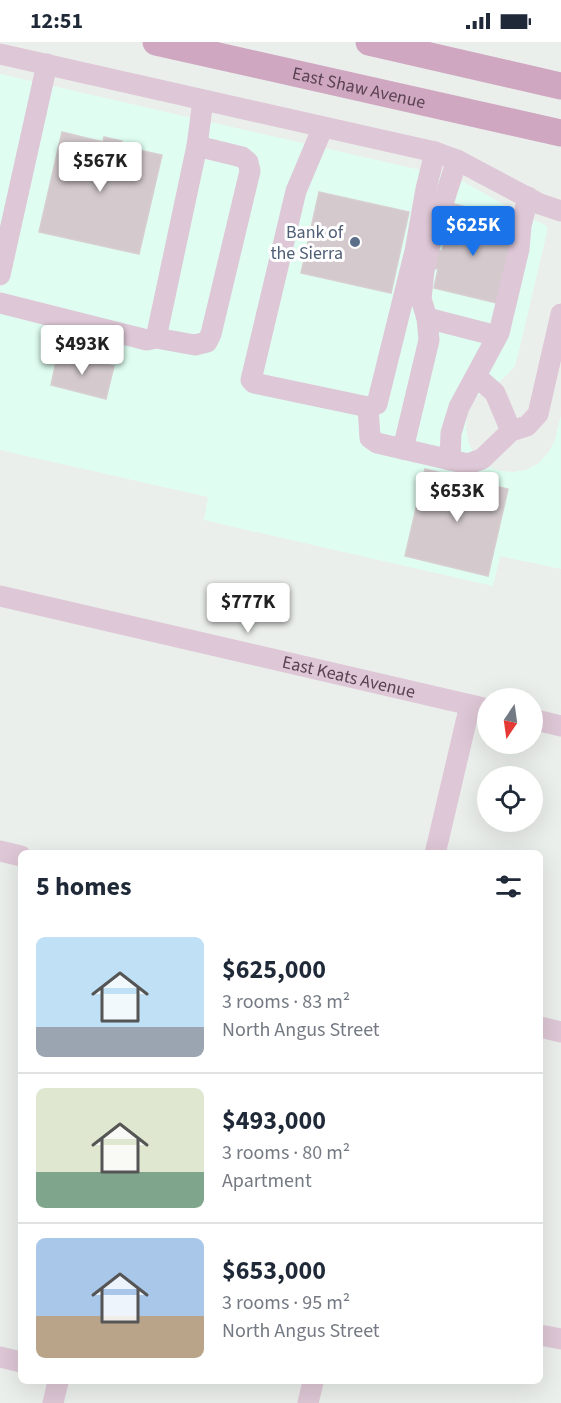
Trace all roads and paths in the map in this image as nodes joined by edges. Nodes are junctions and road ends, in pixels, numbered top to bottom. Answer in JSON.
{"nodes":[{"id":1,"x":156,"y":42,"type":"edge"},
{"id":2,"x":369,"y":42,"type":"edge"},
{"id":3,"x":0,"y":54,"type":"edge"},
{"id":4,"x":47,"y":64,"type":"junction"},
{"id":5,"x":561,"y":86,"type":"edge"},
{"id":6,"x":203,"y":100,"type":"junction"},
{"id":7,"x":323,"y":127,"type":"junction"},
{"id":8,"x":561,"y":133,"type":"edge"},
{"id":9,"x":197,"y":146,"type":"junction"},
{"id":10,"x":435,"y":152,"type":"junction"},
{"id":11,"x":457,"y":160,"type":"junction"},
{"id":12,"x":528,"y":197,"type":"junction"},
{"id":13,"x":561,"y":211,"type":"edge"},
{"id":14,"x":0,"y":275,"type":"edge"},
{"id":15,"x":0,"y":303,"type":"edge"},
{"id":16,"x":561,"y":314,"type":"edge"},
{"id":17,"x":427,"y":318,"type":"junction"},
{"id":18,"x":497,"y":336,"type":"junction"},
{"id":19,"x":156,"y":338,"type":"junction"},
{"id":20,"x":476,"y":376,"type":"junction"},
{"id":21,"x":368,"y":407,"type":"junction"},
{"id":22,"x":511,"y":432,"type":"junction"},
{"id":23,"x":404,"y":449,"type":"junction"},
{"id":24,"x":450,"y":460,"type":"junction"},
{"id":25,"x":0,"y":596,"type":"edge"},
{"id":26,"x":477,"y":707,"type":"edge"},
{"id":27,"x":477,"y":714,"type":"edge"},
{"id":28,"x":543,"y":722,"type":"edge"},
{"id":29,"x":561,"y":726,"type":"edge"},
{"id":30,"x":436,"y":850,"type":"edge"},
{"id":31,"x":0,"y":851,"type":"edge"},
{"id":32,"x":18,"y":855,"type":"edge"},
{"id":33,"x":543,"y":1028,"type":"edge"},
{"id":34,"x":561,"y":1032,"type":"edge"},
{"id":35,"x":543,"y":1336,"type":"edge"},
{"id":36,"x":561,"y":1339,"type":"edge"},
{"id":37,"x":0,"y":1357,"type":"edge"},
{"id":38,"x":18,"y":1361,"type":"edge"},
{"id":39,"x":58,"y":1384,"type":"edge"},
{"id":40,"x":313,"y":1384,"type":"edge"},
{"id":41,"x":53,"y":1403,"type":"edge"},
{"id":42,"x":308,"y":1403,"type":"edge"}],
"edges":[{"from":1,"to":8,"type":"main road","name":"East Shaw Avenue"},
{"from":2,"to":5,"type":"main road"},
{"from":3,"to":4,"type":"street"},
{"from":4,"to":6,"type":"street"},
{"from":4,"to":14,"type":"street"},
{"from":6,"to":7,"type":"street"},
{"from":6,"to":9,"type":"street"},
{"from":7,"to":10,"type":"street"},
{"from":7,"to":21,"type":"street"},
{"from":9,"to":19,"type":"street"},
{"from":9,"to":19,"type":"street"},
{"from":10,"to":11,"type":"street"},
{"from":10,"to":21,"type":"street"},
{"from":11,"to":12,"type":"street"},
{"from":11,"to":17,"type":"street"},
{"from":12,"to":13,"type":"street"},
{"from":12,"to":18,"type":"street"},
{"from":15,"to":19,"type":"street"},
{"from":16,"to":22,"type":"street"},
{"from":17,"to":18,"type":"street"},
{"from":17,"to":23,"type":"street"},
{"from":18,"to":20,"type":"street"},
{"from":20,"to":22,"type":"street"},
{"from":20,"to":24,"type":"street"},
{"from":21,"to":23,"type":"street"},
{"from":22,"to":24,"type":"street"},
{"from":23,"to":24,"type":"street"},
{"from":25,"to":26,"type":"street","name":"East Keats Avenue"},
{"from":27,"to":30,"type":"street"},
{"from":28,"to":29,"type":"street"},
{"from":31,"to":32,"type":"street"},
{"from":33,"to":34,"type":"street"},
{"from":35,"to":36,"type":"street"},
{"from":37,"to":38,"type":"street"},
{"from":39,"to":41,"type":"street"},
{"from":40,"to":42,"type":"street"}]}
